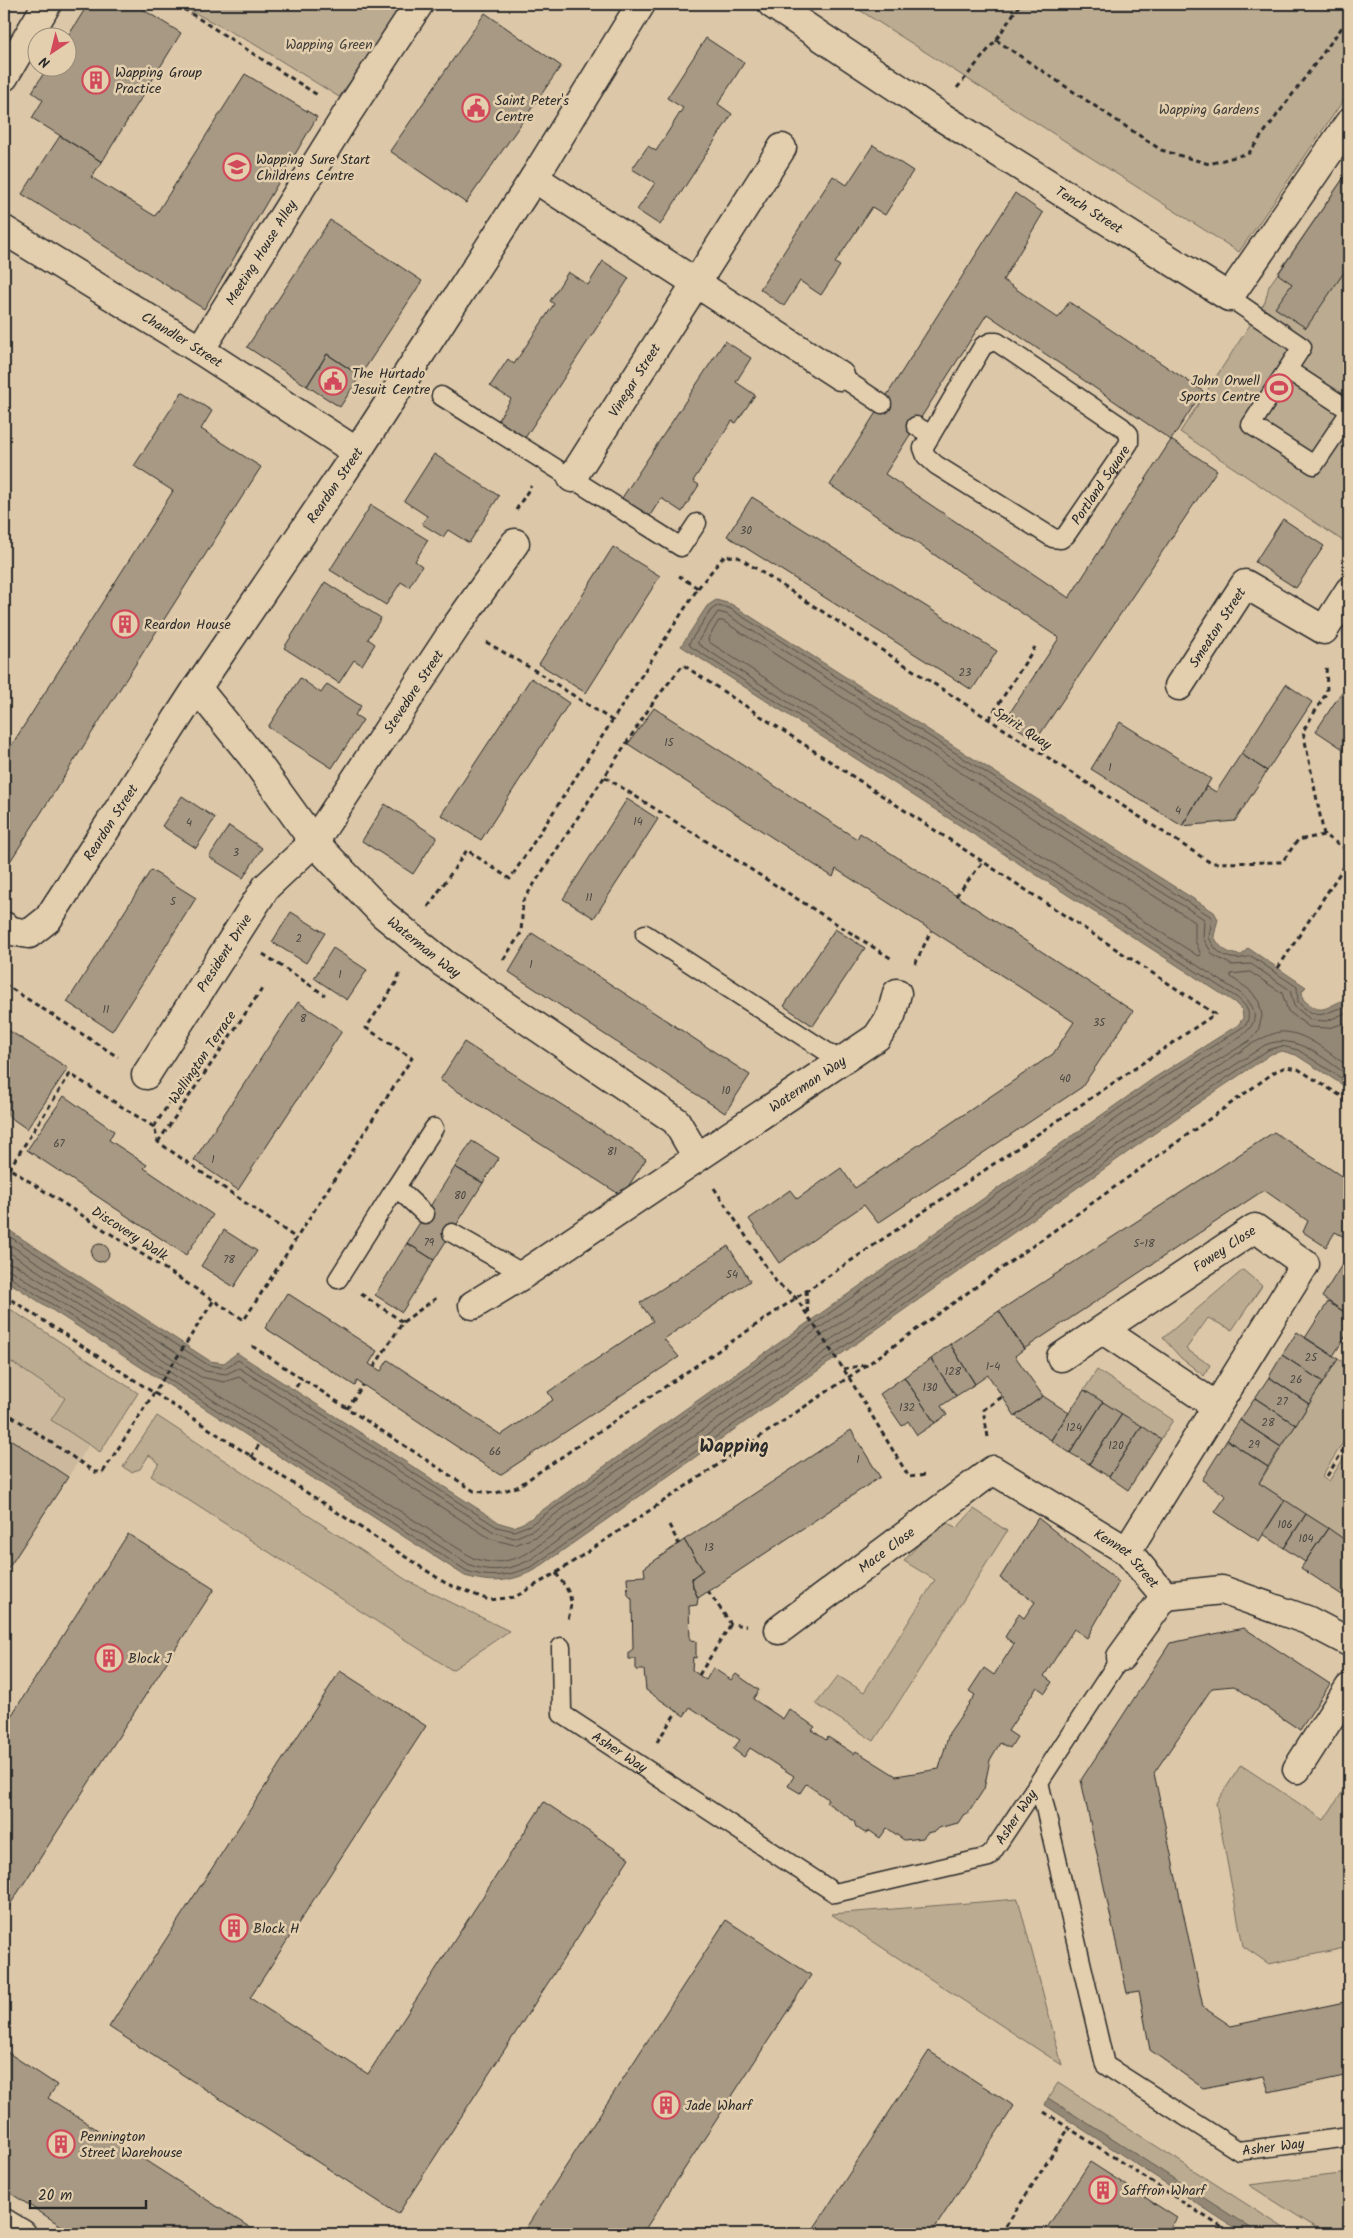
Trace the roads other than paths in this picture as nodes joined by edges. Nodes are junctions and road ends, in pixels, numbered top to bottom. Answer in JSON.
{"nodes":[{"id":1,"x":47,"y":4,"type":"edge"},
{"id":2,"x":419,"y":4,"type":"edge"},
{"id":3,"x":641,"y":4,"type":"edge"},
{"id":4,"x":772,"y":4,"type":"edge"},
{"id":5,"x":4,"y":77,"type":"edge"},
{"id":6,"x":1349,"y":123,"type":"edge"},
{"id":7,"x":782,"y":148,"type":"dead end"},
{"id":8,"x":534,"y":178,"type":"junction"},
{"id":9,"x":4,"y":230,"type":"edge"},
{"id":10,"x":696,"y":282,"type":"junction"},
{"id":11,"x":1229,"y":297,"type":"junction"},
{"id":12,"x":200,"y":350,"type":"junction"},
{"id":13,"x":1288,"y":370,"type":"junction"},
{"id":14,"x":840,"y":376,"type":"joint"},
{"id":15,"x":441,"y":396,"type":"dead end"},
{"id":16,"x":882,"y":404,"type":"dead end"},
{"id":17,"x":1349,"y":411,"type":"edge"},
{"id":18,"x":923,"y":430,"type":"joint"},
{"id":19,"x":358,"y":452,"type":"junction"},
{"id":20,"x":572,"y":478,"type":"junction"},
{"id":21,"x":697,"y":523,"type":"dead end"},
{"id":22,"x":515,"y":543,"type":"dead end"},
{"id":23,"x":1349,"y":591,"type":"edge"},
{"id":24,"x":1179,"y":686,"type":"dead end"},
{"id":25,"x":197,"y":688,"type":"junction"},
{"id":26,"x":314,"y":842,"type":"junction"},
{"id":27,"x":4,"y":926,"type":"edge"},
{"id":28,"x":645,"y":934,"type":"dead end"},
{"id":29,"x":897,"y":993,"type":"dead end"},
{"id":30,"x":841,"y":1061,"type":"junction"},
{"id":31,"x":146,"y":1075,"type":"road end"},
{"id":32,"x":434,"y":1128,"type":"dead end"},
{"id":33,"x":697,"y":1157,"type":"junction"},
{"id":34,"x":396,"y":1187,"type":"junction"},
{"id":35,"x":426,"y":1214,"type":"dead end"},
{"id":36,"x":452,"y":1233,"type":"dead end"},
{"id":37,"x":524,"y":1274,"type":"junction"},
{"id":38,"x":338,"y":1279,"type":"road end"},
{"id":39,"x":473,"y":1304,"type":"dead end"},
{"id":40,"x":1103,"y":1330,"type":"junction"},
{"id":41,"x":1061,"y":1357,"type":"dead end"},
{"id":42,"x":1216,"y":1406,"type":"junction"},
{"id":43,"x":993,"y":1470,"type":"joint"},
{"id":44,"x":1127,"y":1551,"type":"junction"},
{"id":45,"x":1165,"y":1596,"type":"junction"},
{"id":46,"x":779,"y":1630,"type":"road end"},
{"id":47,"x":1349,"y":1642,"type":"edge"},
{"id":48,"x":561,"y":1647,"type":"road end"},
{"id":49,"x":1121,"y":1658,"type":"joint"},
{"id":50,"x":1349,"y":1688,"type":"edge"},
{"id":51,"x":1297,"y":1769,"type":"dead end"},
{"id":52,"x":1039,"y":1782,"type":"junction"},
{"id":53,"x":1349,"y":2138,"type":"edge"},
{"id":54,"x":4,"y":2223,"type":"edge"},
{"id":55,"x":22,"y":2234,"type":"edge"}],
"edges":[{"from":1,"to":5,"type":"street"},
{"from":2,"to":12,"type":"street","name":"Meeting House Alley"},
{"from":3,"to":8,"type":"street","name":"Reardon Street"},
{"from":4,"to":11,"type":"street","name":"Tench Street"},
{"from":6,"to":11,"type":"street"},
{"from":7,"to":10,"type":"street","name":"Vinegar Street"},
{"from":8,"to":10,"type":"street"},
{"from":8,"to":19,"type":"street","name":"Reardon Street"},
{"from":9,"to":12,"type":"street","name":"Chandler Street"},
{"from":10,"to":14,"type":"street"},
{"from":10,"to":20,"type":"street","name":"Vinegar Street"},
{"from":11,"to":13,"type":"lane"},
{"from":12,"to":19,"type":"street","name":"Chandler Street"},
{"from":13,"to":17,"type":"lane"},
{"from":13,"to":17,"type":"lane"},
{"from":14,"to":16,"type":"lane"},
{"from":15,"to":20,"type":"lane"},
{"from":18,"to":18,"type":"lane","name":"Portland Square"},
{"from":19,"to":25,"type":"street","name":"Reardon Street"},
{"from":20,"to":21,"type":"lane"},
{"from":22,"to":26,"type":"street","name":"Stevedore Street"},
{"from":23,"to":24,"type":"street","name":"Smeaton Street"},
{"from":25,"to":26,"type":"street","name":"Waterman Way"},
{"from":25,"to":27,"type":"street","name":"Reardon Street"},
{"from":26,"to":31,"type":"street","name":"President Drive"},
{"from":26,"to":33,"type":"street","name":"Waterman Way"},
{"from":28,"to":30,"type":"lane"},
{"from":29,"to":30,"type":"street","name":"Waterman Way"},
{"from":30,"to":33,"type":"street","name":"Waterman Way"},
{"from":32,"to":34,"type":"lane"},
{"from":33,"to":37,"type":"street","name":"Waterman Way"},
{"from":34,"to":35,"type":"lane"},
{"from":34,"to":38,"type":"lane"},
{"from":36,"to":37,"type":"lane"},
{"from":37,"to":39,"type":"street","name":"Waterman Way"},
{"from":40,"to":41,"type":"street","name":"Fowey Close"},
{"from":40,"to":42,"type":"street"},
{"from":40,"to":42,"type":"street","name":"Fowey Close"},
{"from":42,"to":44,"type":"street","name":"Fowey Close"},
{"from":43,"to":44,"type":"street","name":"Kennet Street"},
{"from":43,"to":46,"type":"street","name":"Mace Close"},
{"from":44,"to":45,"type":"street","name":"Kennet Street"},
{"from":45,"to":47,"type":"street","name":"Kennet Street"},
{"from":45,"to":49,"type":"street"},
{"from":48,"to":52,"type":"lane","name":"Asher Way"},
{"from":49,"to":52,"type":"lane"},
{"from":50,"to":51,"type":"street"},
{"from":52,"to":53,"type":"lane","name":"Asher Way"},
{"from":54,"to":55,"type":"street"}]}
